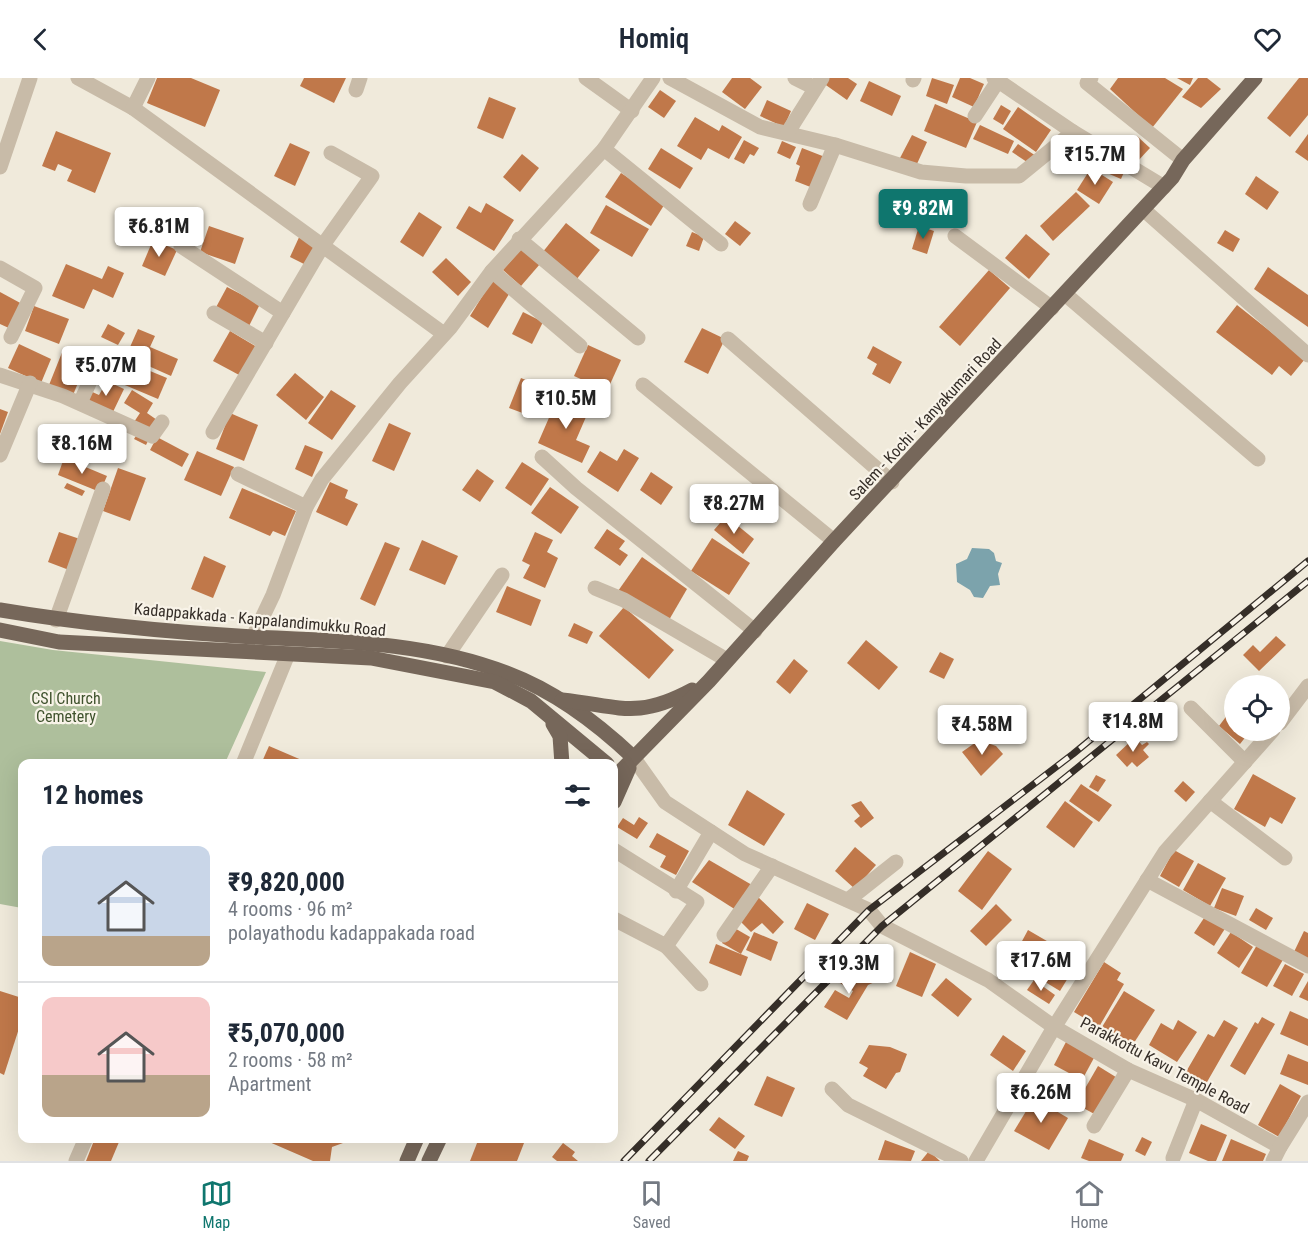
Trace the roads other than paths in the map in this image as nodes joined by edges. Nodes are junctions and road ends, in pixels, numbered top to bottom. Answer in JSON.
{"nodes":[{"id":1,"x":30,"y":78,"type":"edge"},
{"id":2,"x":148,"y":78,"type":"edge"},
{"id":3,"x":586,"y":78,"type":"edge"},
{"id":4,"x":653,"y":78,"type":"edge"},
{"id":5,"x":670,"y":78,"type":"edge"},
{"id":6,"x":795,"y":78,"type":"edge"},
{"id":7,"x":1091,"y":78,"type":"edge"},
{"id":8,"x":1255,"y":78,"type":"edge"},
{"id":9,"x":83,"y":80,"type":"edge"},
{"id":10,"x":996,"y":80,"type":"edge"},
{"id":11,"x":818,"y":83,"type":"edge"},
{"id":12,"x":133,"y":108,"type":"junction"},
{"id":13,"x":632,"y":111,"type":"junction"},
{"id":14,"x":975,"y":116,"type":"dead end"},
{"id":15,"x":788,"y":132,"type":"junction"},
{"id":16,"x":1072,"y":132,"type":"junction"},
{"id":17,"x":834,"y":145,"type":"junction"},
{"id":18,"x":604,"y":149,"type":"junction"},
{"id":19,"x":331,"y":153,"type":"dead end"},
{"id":20,"x":1184,"y":160,"type":"junction"},
{"id":21,"x":0,"y":162,"type":"edge"},
{"id":22,"x":1164,"y":188,"type":"junction"},
{"id":23,"x":810,"y":204,"type":"dead end"},
{"id":24,"x":1144,"y":210,"type":"junction"},
{"id":25,"x":955,"y":236,"type":"dead end"},
{"id":26,"x":519,"y":239,"type":"junction"},
{"id":27,"x":721,"y":244,"type":"dead end"},
{"id":28,"x":323,"y":245,"type":"junction"},
{"id":29,"x":181,"y":246,"type":"dead end"},
{"id":30,"x":0,"y":268,"type":"edge"},
{"id":31,"x":492,"y":271,"type":"junction"},
{"id":32,"x":1065,"y":294,"type":"junction"},
{"id":33,"x":1052,"y":308,"type":"junction"},
{"id":34,"x":214,"y":313,"type":"dead end"},
{"id":35,"x":283,"y":313,"type":"junction"},
{"id":36,"x":444,"y":334,"type":"junction"},
{"id":37,"x":11,"y":337,"type":"dead end"},
{"id":38,"x":638,"y":338,"type":"dead end"},
{"id":39,"x":728,"y":339,"type":"dead end"},
{"id":40,"x":266,"y":343,"type":"junction"},
{"id":41,"x":580,"y":346,"type":"dead end"},
{"id":42,"x":124,"y":355,"type":"dead end"},
{"id":43,"x":1308,"y":355,"type":"edge"},
{"id":44,"x":0,"y":375,"type":"edge"},
{"id":45,"x":30,"y":384,"type":"junction"},
{"id":46,"x":643,"y":385,"type":"dead end"},
{"id":47,"x":80,"y":403,"type":"junction"},
{"id":48,"x":162,"y":422,"type":"dead end"},
{"id":49,"x":213,"y":432,"type":"dead end"},
{"id":50,"x":0,"y":455,"type":"edge"},
{"id":51,"x":542,"y":457,"type":"dead end"},
{"id":52,"x":1257,"y":459,"type":"dead end"},
{"id":53,"x":238,"y":474,"type":"dead end"},
{"id":54,"x":892,"y":482,"type":"junction"},
{"id":55,"x":103,"y":489,"type":"dead end"},
{"id":56,"x":306,"y":507,"type":"junction"},
{"id":57,"x":834,"y":541,"type":"junction"},
{"id":58,"x":502,"y":576,"type":"dead end"},
{"id":59,"x":595,"y":588,"type":"dead end"},
{"id":60,"x":0,"y":610,"type":"edge"},
{"id":61,"x":56,"y":620,"type":"junction"},
{"id":62,"x":0,"y":630,"type":"edge"},
{"id":63,"x":755,"y":631,"type":"junction"},
{"id":64,"x":253,"y":637,"type":"junction"},
{"id":65,"x":288,"y":654,"type":"junction"},
{"id":66,"x":447,"y":656,"type":"junction"},
{"id":67,"x":727,"y":660,"type":"junction"},
{"id":68,"x":709,"y":681,"type":"junction"},
{"id":69,"x":1308,"y":686,"type":"edge"},
{"id":70,"x":559,"y":700,"type":"junction"},
{"id":71,"x":1191,"y":708,"type":"dead end"},
{"id":72,"x":1290,"y":710,"type":"edge"},
{"id":73,"x":550,"y":718,"type":"junction"},
{"id":74,"x":1263,"y":741,"type":"edge"},
{"id":75,"x":633,"y":757,"type":"junction"},
{"id":76,"x":245,"y":759,"type":"edge"},
{"id":77,"x":562,"y":759,"type":"edge"},
{"id":78,"x":599,"y":759,"type":"edge"},
{"id":79,"x":1245,"y":762,"type":"junction"},
{"id":80,"x":618,"y":768,"type":"edge"},
{"id":81,"x":618,"y":793,"type":"edge"},
{"id":82,"x":1210,"y":801,"type":"junction"},
{"id":83,"x":711,"y":832,"type":"junction"},
{"id":84,"x":618,"y":853,"type":"edge"},
{"id":85,"x":1285,"y":858,"type":"dead end"},
{"id":86,"x":896,"y":862,"type":"dead end"},
{"id":87,"x":772,"y":866,"type":"junction"},
{"id":88,"x":1148,"y":880,"type":"junction"},
{"id":89,"x":676,"y":891,"type":"junction"},
{"id":90,"x":848,"y":900,"type":"junction"},
{"id":91,"x":618,"y":921,"type":"edge"},
{"id":92,"x":724,"y":935,"type":"dead end"},
{"id":93,"x":666,"y":946,"type":"junction"},
{"id":94,"x":1308,"y":966,"type":"edge"},
{"id":95,"x":701,"y":984,"type":"dead end"},
{"id":96,"x":1054,"y":1027,"type":"junction"},
{"id":97,"x":1128,"y":1070,"type":"junction"},
{"id":98,"x":832,"y":1089,"type":"dead end"},
{"id":99,"x":1197,"y":1100,"type":"junction"},
{"id":100,"x":1308,"y":1102,"type":"edge"},
{"id":101,"x":1094,"y":1126,"type":"dead end"},
{"id":102,"x":84,"y":1143,"type":"edge"},
{"id":103,"x":415,"y":1143,"type":"edge"},
{"id":104,"x":438,"y":1143,"type":"edge"},
{"id":105,"x":1277,"y":1154,"type":"edge"},
{"id":106,"x":1173,"y":1158,"type":"dead end"},
{"id":107,"x":76,"y":1161,"type":"edge"},
{"id":108,"x":407,"y":1161,"type":"edge"},
{"id":109,"x":429,"y":1161,"type":"edge"},
{"id":110,"x":960,"y":1161,"type":"edge"},
{"id":111,"x":976,"y":1161,"type":"edge"}],
"edges":[{"from":1,"to":21,"type":"street"},
{"from":2,"to":12,"type":"street"},
{"from":3,"to":13,"type":"street"},
{"from":4,"to":13,"type":"street"},
{"from":5,"to":15,"type":"street"},
{"from":6,"to":11,"type":"street"},
{"from":7,"to":20,"type":"street"},
{"from":8,"to":20,"type":"main road","name":"Salem - Kochi - Kanyakumari Road"},
{"from":9,"to":12,"type":"street"},
{"from":10,"to":14,"type":"street"},
{"from":10,"to":16,"type":"street"},
{"from":11,"to":15,"type":"street"},
{"from":12,"to":28,"type":"street"},
{"from":13,"to":18,"type":"street"},
{"from":15,"to":17,"type":"street"},
{"from":16,"to":17,"type":"street"},
{"from":16,"to":22,"type":"street"},
{"from":17,"to":23,"type":"street"},
{"from":18,"to":26,"type":"street"},
{"from":18,"to":27,"type":"street"},
{"from":19,"to":28,"type":"street"},
{"from":20,"to":22,"type":"main road","name":"Salem - Kochi - Kanyakumari Road"},
{"from":22,"to":24,"type":"main road","name":"Salem - Kochi - Kanyakumari Road"},
{"from":24,"to":32,"type":"main road","name":"Salem - Kochi - Kanyakumari Road"},
{"from":24,"to":43,"type":"street"},
{"from":25,"to":33,"type":"street"},
{"from":26,"to":31,"type":"street"},
{"from":26,"to":38,"type":"street"},
{"from":28,"to":35,"type":"street"},
{"from":28,"to":36,"type":"street"},
{"from":29,"to":35,"type":"street"},
{"from":30,"to":37,"type":"street"},
{"from":31,"to":36,"type":"street"},
{"from":31,"to":41,"type":"street"},
{"from":32,"to":33,"type":"main road","name":"Salem - Kochi - Kanyakumari Road"},
{"from":32,"to":52,"type":"street"},
{"from":33,"to":54,"type":"main road","name":"Salem - Kochi - Kanyakumari Road"},
{"from":34,"to":40,"type":"street"},
{"from":35,"to":40,"type":"street"},
{"from":36,"to":56,"type":"street"},
{"from":39,"to":54,"type":"street"},
{"from":40,"to":49,"type":"street"},
{"from":42,"to":47,"type":"street"},
{"from":44,"to":45,"type":"street"},
{"from":45,"to":47,"type":"street"},
{"from":45,"to":50,"type":"street"},
{"from":46,"to":57,"type":"street"},
{"from":47,"to":48,"type":"street"},
{"from":51,"to":63,"type":"street"},
{"from":53,"to":56,"type":"street"},
{"from":54,"to":57,"type":"main road","name":"Salem - Kochi - Kanyakumari Road"},
{"from":55,"to":61,"type":"street"},
{"from":56,"to":64,"type":"street"},
{"from":57,"to":63,"type":"main road","name":"Salem - Kochi - Kanyakumari Road"},
{"from":58,"to":66,"type":"street"},
{"from":59,"to":67,"type":"street"},
{"from":60,"to":61,"type":"main road","name":"Kadappakkada - Kappalandimukku Road"},
{"from":61,"to":64,"type":"main road","name":"Kadappakkada - Kappalandimukku Road"},
{"from":62,"to":65,"type":"main road","name":"Kadappakkada - Kappalandimukku Road"},
{"from":63,"to":67,"type":"main road","name":"Salem - Kochi - Kanyakumari Road"},
{"from":64,"to":66,"type":"main road","name":"Kadappakkada - Kappalandimukku Road"},
{"from":65,"to":73,"type":"main road","name":"Kadappakkada - Kappalandimukku Road"},
{"from":65,"to":76,"type":"street"},
{"from":66,"to":70,"type":"main road","name":"Kadappakkada - Kappalandimukku Road"},
{"from":67,"to":68,"type":"main road","name":"Salem - Kochi - Kanyakumari Road"},
{"from":68,"to":70,"type":"main road"},
{"from":68,"to":75,"type":"main road","name":"Salem - Kochi - Kanyakumari Road"},
{"from":69,"to":72,"type":"street"},
{"from":70,"to":75,"type":"main road","name":"Kadappakkada - Kappalandimukku Road"},
{"from":71,"to":79,"type":"street"},
{"from":73,"to":77,"type":"main road"},
{"from":73,"to":78,"type":"main road","name":"Kadappakkada - Kappalandimukku Road"},
{"from":74,"to":79,"type":"street"},
{"from":75,"to":80,"type":"main road","name":"Salem - Kochi - Kanyakumari Road"},
{"from":75,"to":81,"type":"main road"},
{"from":75,"to":83,"type":"street","name":"Parakkottu Kavu Temple Road"},
{"from":79,"to":82,"type":"street"},
{"from":82,"to":85,"type":"street"},
{"from":82,"to":88,"type":"street"},
{"from":83,"to":87,"type":"street","name":"Parakkottu Kavu Temple Road"},
{"from":83,"to":89,"type":"street"},
{"from":84,"to":89,"type":"street"},
{"from":86,"to":90,"type":"street"},
{"from":87,"to":90,"type":"street","name":"Parakkottu Kavu Temple Road"},
{"from":87,"to":92,"type":"street"},
{"from":88,"to":94,"type":"street"},
{"from":88,"to":96,"type":"street"},
{"from":89,"to":93,"type":"street"},
{"from":90,"to":96,"type":"street","name":"Parakkottu Kavu Temple Road"},
{"from":91,"to":93,"type":"street"},
{"from":93,"to":95,"type":"street"},
{"from":96,"to":97,"type":"street","name":"Parakkottu Kavu Temple Road"},
{"from":96,"to":111,"type":"street"},
{"from":97,"to":99,"type":"street","name":"Parakkottu Kavu Temple Road"},
{"from":97,"to":101,"type":"street"},
{"from":98,"to":110,"type":"street"},
{"from":99,"to":105,"type":"street","name":"Parakkottu Kavu Temple Road"},
{"from":99,"to":106,"type":"street"},
{"from":100,"to":105,"type":"street"},
{"from":102,"to":107,"type":"street"},
{"from":103,"to":108,"type":"main road"},
{"from":104,"to":109,"type":"main road"}]}
